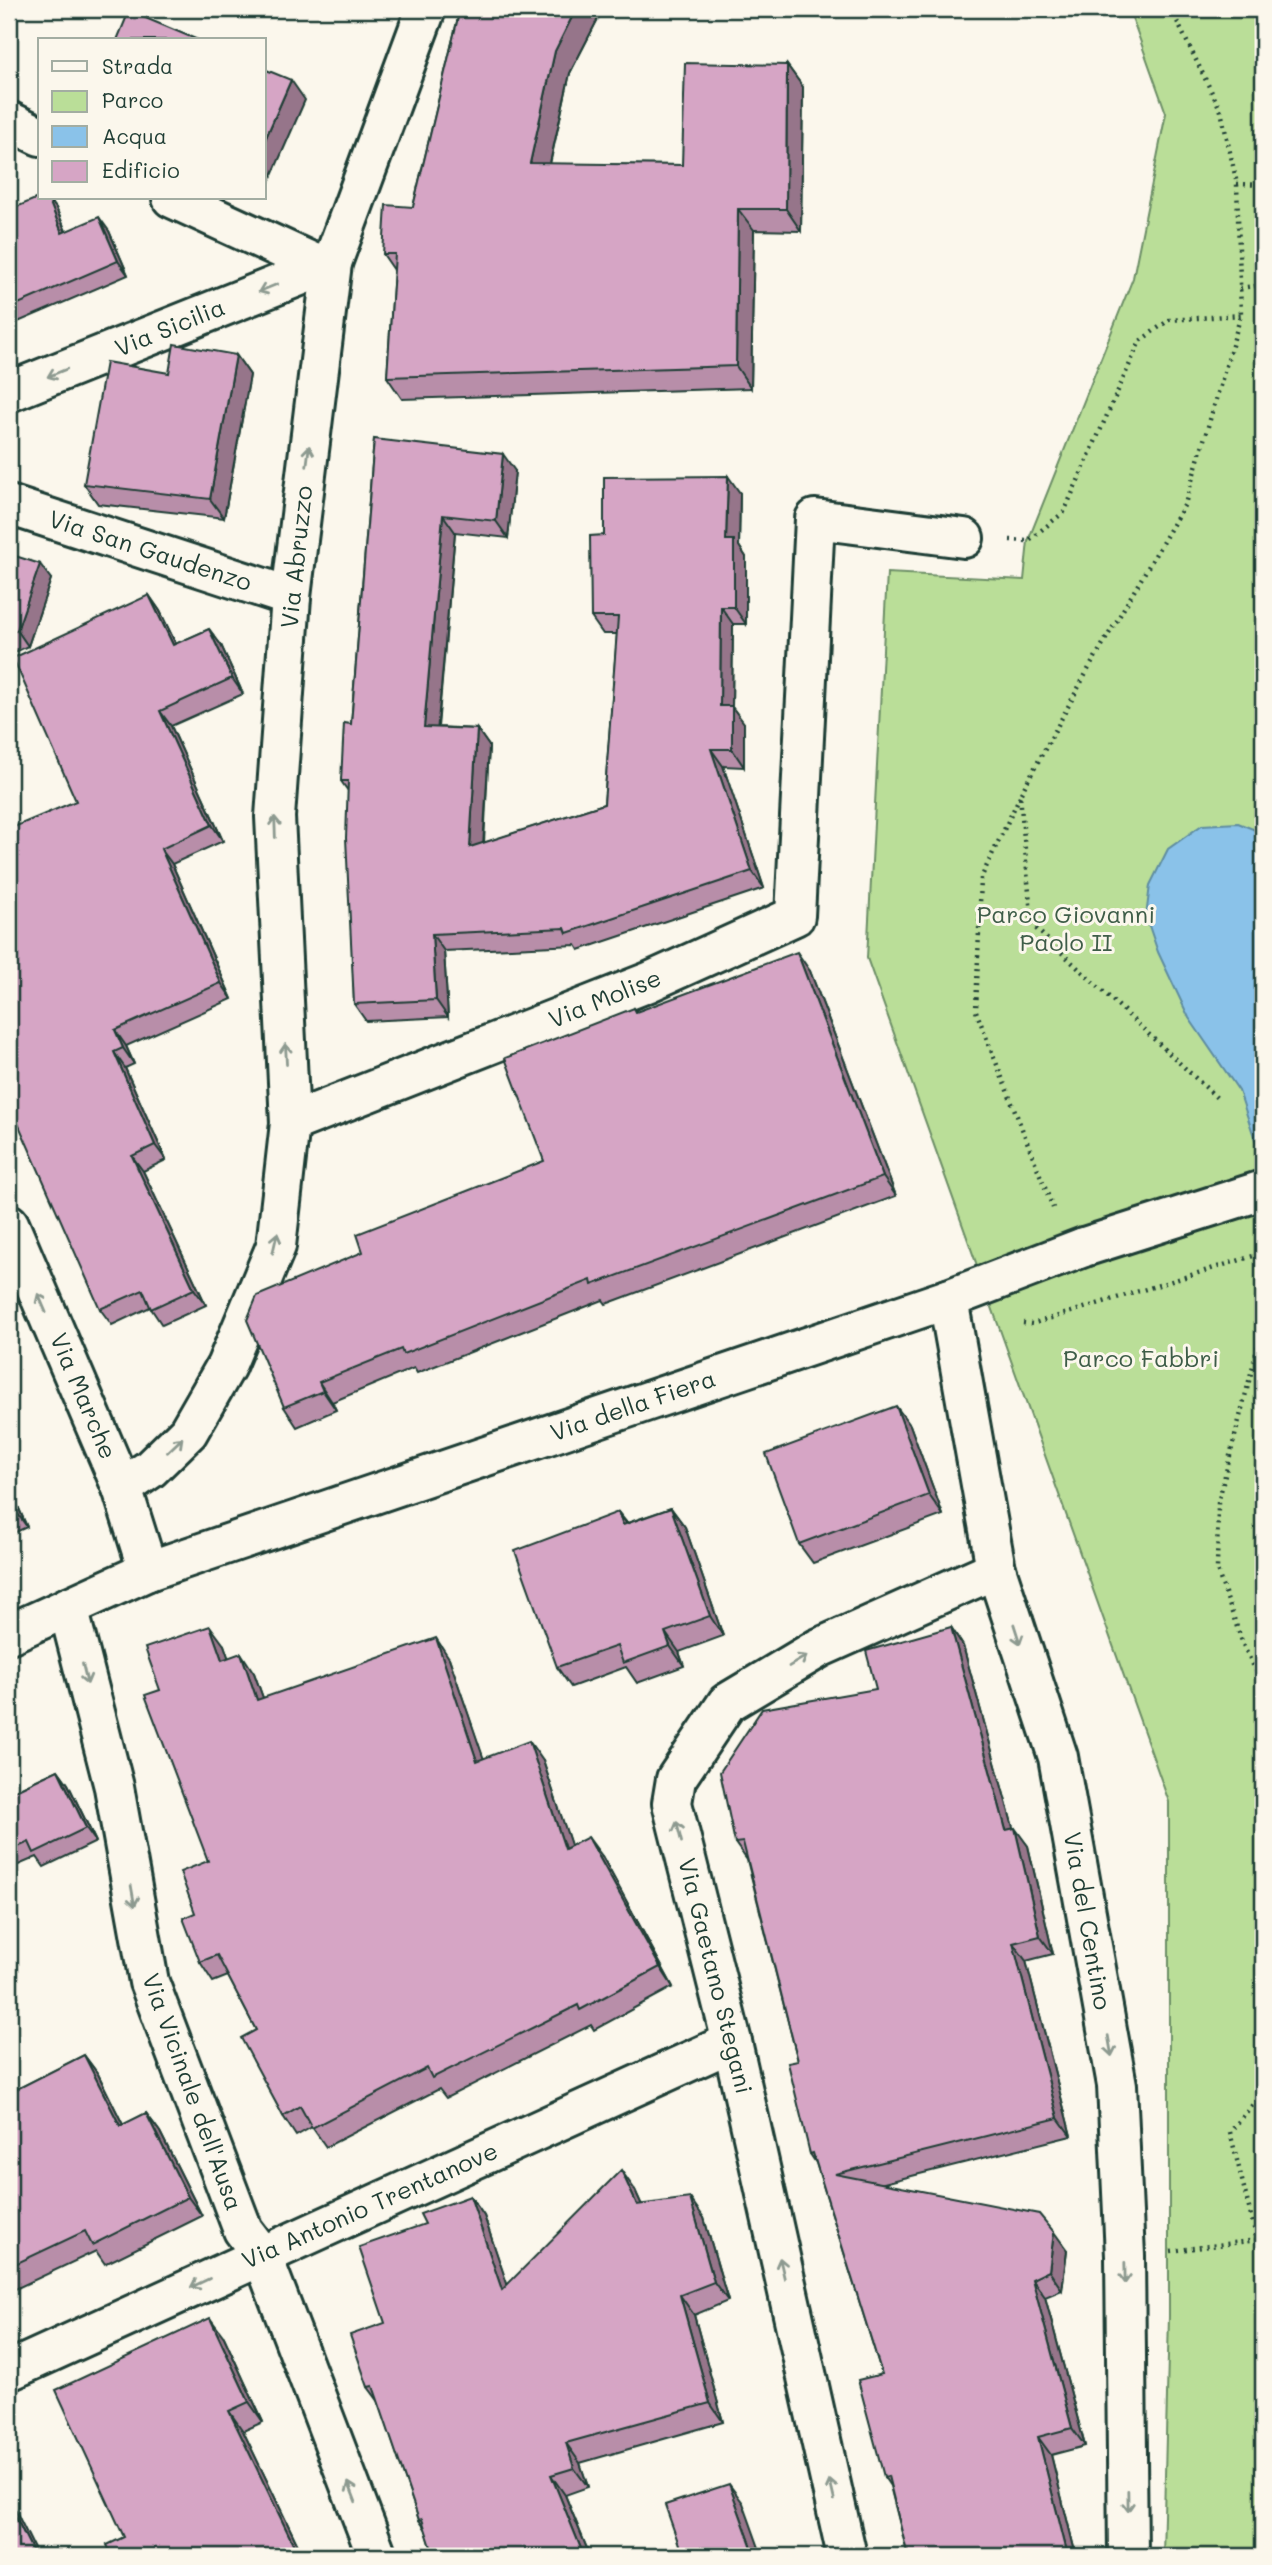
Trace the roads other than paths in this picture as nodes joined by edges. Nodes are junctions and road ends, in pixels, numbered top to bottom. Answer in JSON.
{"nodes":[{"id":1,"x":426,"y":9,"type":"edge"},
{"id":2,"x":9,"y":121,"type":"edge"},
{"id":3,"x":38,"y":135,"type":"edge"},
{"id":4,"x":177,"y":200,"type":"edge"},
{"id":5,"x":327,"y":265,"type":"junction"},
{"id":6,"x":9,"y":392,"type":"edge"},
{"id":7,"x":9,"y":505,"type":"edge"},
{"id":8,"x":964,"y":538,"type":"road end"},
{"id":9,"x":291,"y":597,"type":"junction"},
{"id":10,"x":290,"y":1123,"type":"junction"},
{"id":11,"x":1263,"y":1190,"type":"edge"},
{"id":12,"x":9,"y":1224,"type":"edge"},
{"id":13,"x":948,"y":1298,"type":"junction"},
{"id":14,"x":122,"y":1488,"type":"junction"},
{"id":15,"x":996,"y":1569,"type":"junction"},
{"id":16,"x":148,"y":1571,"type":"junction"},
{"id":17,"x":68,"y":1607,"type":"junction"},
{"id":18,"x":9,"y":1634,"type":"edge"},
{"id":19,"x":732,"y":2042,"type":"junction"},
{"id":20,"x":262,"y":2255,"type":"junction"},
{"id":21,"x":9,"y":2371,"type":"edge"},
{"id":22,"x":377,"y":2556,"type":"edge"},
{"id":23,"x":847,"y":2556,"type":"edge"},
{"id":24,"x":1128,"y":2556,"type":"edge"}],
"edges":[{"from":1,"to":5,"type":"street","name":"Via Abruzzo"},
{"from":2,"to":3,"type":"street"},
{"from":4,"to":5,"type":"street"},
{"from":5,"to":6,"type":"street","name":"Via Sicilia","one_way":true},
{"from":9,"to":5,"type":"street","name":"Via Abruzzo","one_way":true},
{"from":7,"to":9,"type":"street","name":"Via San Gaudenzo"},
{"from":8,"to":10,"type":"street","name":"Via Molise"},
{"from":10,"to":9,"type":"street","name":"Via Abruzzo","one_way":true},
{"from":14,"to":10,"type":"street","one_way":true},
{"from":11,"to":13,"type":"street","name":"Via della Fiera","bridge":true},
{"from":14,"to":12,"type":"street","name":"Via Marche","one_way":true},
{"from":13,"to":15,"type":"street","name":"Via del Centino"},
{"from":13,"to":16,"type":"street","name":"Via della Fiera"},
{"from":14,"to":16,"type":"street","name":"Via Marche"},
{"from":19,"to":15,"type":"street","name":"Via Gaetano Stegani","one_way":true},
{"from":15,"to":24,"type":"street","name":"Via del Centino","one_way":true},
{"from":16,"to":17,"type":"street","name":"Via della Fiera"},
{"from":17,"to":18,"type":"street","name":"Via della Fiera"},
{"from":17,"to":20,"type":"street","name":"Via Vicinale dell'Ausa","one_way":true},
{"from":19,"to":20,"type":"street","name":"Via Antonio Trentanove"},
{"from":23,"to":19,"type":"street","name":"Via Gaetano Stegani","one_way":true},
{"from":20,"to":21,"type":"street","name":"Via Antonio Trentanove","one_way":true},
{"from":22,"to":20,"type":"street","name":"Via Vicinale dell'Ausa","one_way":true}]}
